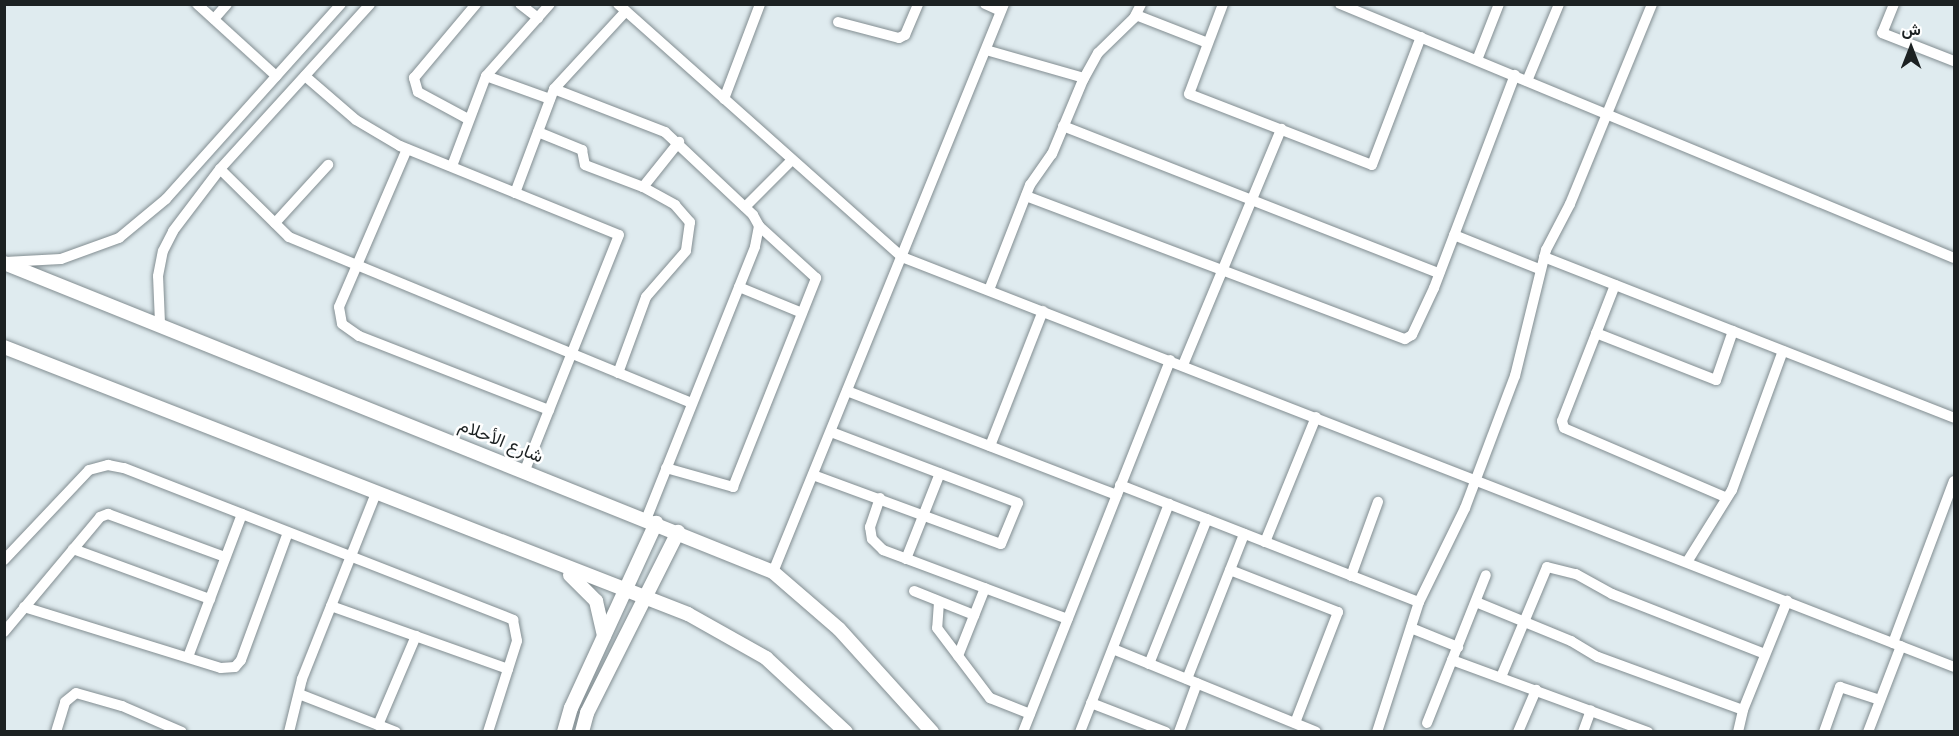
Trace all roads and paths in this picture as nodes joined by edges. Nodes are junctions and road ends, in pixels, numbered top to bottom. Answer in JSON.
{"nodes":[{"id":1,"x":198,"y":4,"type":"edge"},
{"id":2,"x":227,"y":4,"type":"edge"},
{"id":3,"x":340,"y":4,"type":"edge"},
{"id":4,"x":370,"y":4,"type":"edge"},
{"id":5,"x":476,"y":4,"type":"edge"},
{"id":6,"x":520,"y":4,"type":"edge"},
{"id":7,"x":550,"y":4,"type":"edge"},
{"id":8,"x":760,"y":4,"type":"edge"},
{"id":9,"x":918,"y":4,"type":"edge"},
{"id":10,"x":985,"y":4,"type":"edge"},
{"id":11,"x":1222,"y":4,"type":"edge"},
{"id":12,"x":1340,"y":4,"type":"edge"},
{"id":13,"x":1499,"y":4,"type":"edge"},
{"id":14,"x":1559,"y":4,"type":"edge"},
{"id":15,"x":1652,"y":4,"type":"edge"},
{"id":16,"x":1894,"y":4,"type":"edge"},
{"id":17,"x":622,"y":8,"type":"edge"},
{"id":18,"x":1003,"y":8,"type":"edge"},
{"id":19,"x":1138,"y":10,"type":"edge"},
{"id":20,"x":538,"y":18,"type":"junction"},
{"id":21,"x":214,"y":19,"type":"junction"},
{"id":22,"x":838,"y":22,"type":"dead end"},
{"id":23,"x":1421,"y":37,"type":"junction"},
{"id":24,"x":1208,"y":43,"type":"junction"},
{"id":25,"x":986,"y":50,"type":"junction"},
{"id":26,"x":1477,"y":60,"type":"junction"},
{"id":27,"x":1954,"y":61,"type":"edge"},
{"id":28,"x":1515,"y":75,"type":"junction"},
{"id":29,"x":276,"y":76,"type":"junction"},
{"id":30,"x":305,"y":76,"type":"junction"},
{"id":31,"x":486,"y":76,"type":"junction"},
{"id":32,"x":1084,"y":78,"type":"junction"},
{"id":33,"x":1527,"y":81,"type":"junction"},
{"id":34,"x":552,"y":94,"type":"junction"},
{"id":35,"x":724,"y":99,"type":"junction"},
{"id":36,"x":1606,"y":113,"type":"junction"},
{"id":37,"x":468,"y":119,"type":"junction"},
{"id":38,"x":1063,"y":126,"type":"junction"},
{"id":39,"x":1281,"y":129,"type":"junction"},
{"id":40,"x":538,"y":132,"type":"junction"},
{"id":41,"x":678,"y":142,"type":"junction"},
{"id":42,"x":407,"y":149,"type":"junction"},
{"id":43,"x":792,"y":160,"type":"junction"},
{"id":44,"x":328,"y":165,"type":"dead end"},
{"id":45,"x":452,"y":166,"type":"junction"},
{"id":46,"x":220,"y":170,"type":"junction"},
{"id":47,"x":643,"y":187,"type":"junction"},
{"id":48,"x":515,"y":193,"type":"junction"},
{"id":49,"x":1026,"y":196,"type":"junction"},
{"id":50,"x":1252,"y":200,"type":"junction"},
{"id":51,"x":745,"y":207,"type":"junction"},
{"id":52,"x":275,"y":223,"type":"junction"},
{"id":53,"x":759,"y":226,"type":"junction"},
{"id":54,"x":1454,"y":235,"type":"junction"},
{"id":55,"x":902,"y":257,"type":"junction"},
{"id":56,"x":1544,"y":257,"type":"junction"},
{"id":57,"x":1954,"y":258,"type":"edge"},
{"id":58,"x":4,"y":263,"type":"edge"},
{"id":59,"x":356,"y":268,"type":"junction"},
{"id":60,"x":1539,"y":269,"type":"junction"},
{"id":61,"x":1222,"y":271,"type":"junction"},
{"id":62,"x":1439,"y":273,"type":"junction"},
{"id":63,"x":1615,"y":285,"type":"junction"},
{"id":64,"x":740,"y":287,"type":"junction"},
{"id":65,"x":989,"y":290,"type":"junction"},
{"id":66,"x":1043,"y":311,"type":"junction"},
{"id":67,"x":802,"y":313,"type":"junction"},
{"id":68,"x":160,"y":323,"type":"junction"},
{"id":69,"x":1733,"y":331,"type":"junction"},
{"id":70,"x":1596,"y":333,"type":"junction"},
{"id":71,"x":4,"y":347,"type":"edge"},
{"id":72,"x":1783,"y":351,"type":"junction"},
{"id":73,"x":570,"y":354,"type":"junction"},
{"id":74,"x":1170,"y":360,"type":"junction"},
{"id":75,"x":1183,"y":365,"type":"junction"},
{"id":76,"x":618,"y":373,"type":"junction"},
{"id":77,"x":847,"y":391,"type":"junction"},
{"id":78,"x":690,"y":402,"type":"junction"},
{"id":79,"x":549,"y":410,"type":"junction"},
{"id":80,"x":1316,"y":417,"type":"junction"},
{"id":81,"x":1954,"y":418,"type":"edge"},
{"id":82,"x":831,"y":432,"type":"junction"},
{"id":83,"x":990,"y":446,"type":"junction"},
{"id":84,"x":666,"y":468,"type":"junction"},
{"id":85,"x":525,"y":470,"type":"junction"},
{"id":86,"x":940,"y":473,"type":"junction"},
{"id":87,"x":813,"y":475,"type":"junction"},
{"id":88,"x":1474,"y":478,"type":"junction"},
{"id":89,"x":1954,"y":481,"type":"edge"},
{"id":90,"x":1118,"y":490,"type":"junction"},
{"id":91,"x":376,"y":494,"type":"junction"},
{"id":92,"x":880,"y":498,"type":"junction"},
{"id":93,"x":1727,"y":498,"type":"junction"},
{"id":94,"x":1378,"y":502,"type":"dead end"},
{"id":95,"x":1169,"y":504,"type":"junction"},
{"id":96,"x":242,"y":514,"type":"junction"},
{"id":97,"x":923,"y":514,"type":"junction"},
{"id":98,"x":1207,"y":519,"type":"junction"},
{"id":99,"x":651,"y":521,"type":"junction"},
{"id":100,"x":288,"y":532,"type":"junction"},
{"id":101,"x":678,"y":532,"type":"junction"},
{"id":102,"x":1244,"y":534,"type":"junction"},
{"id":103,"x":1265,"y":542,"type":"junction"},
{"id":104,"x":73,"y":549,"type":"junction"},
{"id":105,"x":351,"y":556,"type":"junction"},
{"id":106,"x":225,"y":557,"type":"junction"},
{"id":107,"x":906,"y":559,"type":"junction"},
{"id":108,"x":4,"y":560,"type":"edge"},
{"id":109,"x":1687,"y":562,"type":"junction"},
{"id":110,"x":562,"y":567,"type":"junction"},
{"id":111,"x":1230,"y":570,"type":"junction"},
{"id":112,"x":773,"y":572,"type":"junction"},
{"id":113,"x":1486,"y":575,"type":"dead end"},
{"id":114,"x":1351,"y":576,"type":"junction"},
{"id":115,"x":985,"y":588,"type":"junction"},
{"id":116,"x":914,"y":591,"type":"dead end"},
{"id":117,"x":626,"y":592,"type":"junction"},
{"id":118,"x":210,"y":599,"type":"junction"},
{"id":119,"x":644,"y":599,"type":"junction"},
{"id":120,"x":1787,"y":601,"type":"junction"},
{"id":121,"x":939,"y":602,"type":"junction"},
{"id":122,"x":1419,"y":602,"type":"junction"},
{"id":123,"x":1476,"y":602,"type":"junction"},
{"id":124,"x":24,"y":606,"type":"junction"},
{"id":125,"x":331,"y":606,"type":"junction"},
{"id":126,"x":974,"y":615,"type":"junction"},
{"id":127,"x":1068,"y":619,"type":"junction"},
{"id":128,"x":1524,"y":623,"type":"junction"},
{"id":129,"x":1410,"y":628,"type":"junction"},
{"id":130,"x":4,"y":632,"type":"edge"},
{"id":131,"x":416,"y":636,"type":"junction"},
{"id":132,"x":603,"y":639,"type":"junction"},
{"id":133,"x":1897,"y":644,"type":"junction"},
{"id":134,"x":1458,"y":647,"type":"junction"},
{"id":135,"x":1113,"y":649,"type":"junction"},
{"id":136,"x":1765,"y":654,"type":"junction"},
{"id":137,"x":958,"y":656,"type":"junction"},
{"id":138,"x":188,"y":657,"type":"junction"},
{"id":139,"x":1452,"y":660,"type":"junction"},
{"id":140,"x":1149,"y":664,"type":"junction"},
{"id":141,"x":1954,"y":667,"type":"edge"},
{"id":142,"x":508,"y":669,"type":"junction"},
{"id":143,"x":1501,"y":677,"type":"junction"},
{"id":144,"x":1192,"y":681,"type":"junction"},
{"id":145,"x":1536,"y":690,"type":"junction"},
{"id":146,"x":299,"y":694,"type":"junction"},
{"id":147,"x":1880,"y":700,"type":"junction"},
{"id":148,"x":1091,"y":703,"type":"junction"},
{"id":149,"x":1591,"y":710,"type":"junction"},
{"id":150,"x":1743,"y":710,"type":"junction"},
{"id":151,"x":1030,"y":714,"type":"junction"},
{"id":152,"x":1295,"y":723,"type":"junction"},
{"id":153,"x":1427,"y":723,"type":"dead end"},
{"id":154,"x":378,"y":724,"type":"junction"},
{"id":155,"x":179,"y":731,"type":"edge"},
{"id":156,"x":56,"y":732,"type":"edge"},
{"id":157,"x":289,"y":732,"type":"edge"},
{"id":158,"x":396,"y":732,"type":"edge"},
{"id":159,"x":488,"y":732,"type":"edge"},
{"id":160,"x":564,"y":732,"type":"edge"},
{"id":161,"x":582,"y":732,"type":"edge"},
{"id":162,"x":846,"y":732,"type":"edge"},
{"id":163,"x":932,"y":732,"type":"edge"},
{"id":164,"x":1023,"y":732,"type":"edge"},
{"id":165,"x":1080,"y":732,"type":"edge"},
{"id":166,"x":1166,"y":732,"type":"edge"},
{"id":167,"x":1179,"y":732,"type":"edge"},
{"id":168,"x":1316,"y":732,"type":"edge"},
{"id":169,"x":1377,"y":732,"type":"edge"},
{"id":170,"x":1518,"y":732,"type":"edge"},
{"id":171,"x":1583,"y":732,"type":"edge"},
{"id":172,"x":1648,"y":732,"type":"edge"},
{"id":173,"x":1738,"y":732,"type":"edge"},
{"id":174,"x":1824,"y":732,"type":"edge"},
{"id":175,"x":1868,"y":732,"type":"edge"}],
"edges":[{"from":1,"to":21,"type":"street"},
{"from":2,"to":21,"type":"street"},
{"from":3,"to":29,"type":"street"},
{"from":4,"to":30,"type":"street"},
{"from":5,"to":37,"type":"street"},
{"from":6,"to":20,"type":"street"},
{"from":7,"to":20,"type":"street"},
{"from":8,"to":35,"type":"street"},
{"from":9,"to":22,"type":"street"},
{"from":10,"to":18,"type":"street"},
{"from":11,"to":24,"type":"street"},
{"from":12,"to":23,"type":"street"},
{"from":13,"to":26,"type":"street"},
{"from":14,"to":33,"type":"street"},
{"from":15,"to":36,"type":"street"},
{"from":16,"to":27,"type":"street"},
{"from":17,"to":34,"type":"street"},
{"from":17,"to":35,"type":"street"},
{"from":18,"to":25,"type":"street"},
{"from":19,"to":24,"type":"street"},
{"from":19,"to":32,"type":"street"},
{"from":20,"to":31,"type":"street"},
{"from":21,"to":29,"type":"street"},
{"from":23,"to":26,"type":"street"},
{"from":23,"to":39,"type":"street"},
{"from":24,"to":39,"type":"street"},
{"from":25,"to":32,"type":"street"},
{"from":25,"to":55,"type":"street"},
{"from":26,"to":28,"type":"street"},
{"from":28,"to":33,"type":"street"},
{"from":28,"to":54,"type":"street"},
{"from":29,"to":58,"type":"street"},
{"from":30,"to":42,"type":"street"},
{"from":30,"to":46,"type":"street"},
{"from":31,"to":34,"type":"street"},
{"from":31,"to":37,"type":"street"},
{"from":32,"to":38,"type":"street"},
{"from":33,"to":36,"type":"street"},
{"from":34,"to":40,"type":"street"},
{"from":34,"to":41,"type":"street"},
{"from":35,"to":43,"type":"street"},
{"from":36,"to":56,"type":"street"},
{"from":36,"to":57,"type":"street"},
{"from":37,"to":45,"type":"street"},
{"from":38,"to":49,"type":"street"},
{"from":38,"to":50,"type":"street"},
{"from":39,"to":50,"type":"street"},
{"from":40,"to":47,"type":"street"},
{"from":40,"to":48,"type":"street"},
{"from":41,"to":47,"type":"street"},
{"from":41,"to":51,"type":"street"},
{"from":42,"to":45,"type":"street"},
{"from":42,"to":59,"type":"street"},
{"from":43,"to":51,"type":"street"},
{"from":43,"to":55,"type":"street"},
{"from":44,"to":52,"type":"street"},
{"from":45,"to":48,"type":"street"},
{"from":46,"to":52,"type":"street"},
{"from":46,"to":68,"type":"street"},
{"from":47,"to":76,"type":"street"},
{"from":48,"to":73,"type":"street"},
{"from":49,"to":61,"type":"street"},
{"from":49,"to":65,"type":"street"},
{"from":50,"to":61,"type":"street"},
{"from":50,"to":62,"type":"street"},
{"from":51,"to":53,"type":"street"},
{"from":52,"to":59,"type":"street"},
{"from":53,"to":64,"type":"street"},
{"from":53,"to":67,"type":"street"},
{"from":54,"to":60,"type":"street"},
{"from":54,"to":62,"type":"street"},
{"from":55,"to":65,"type":"street"},
{"from":55,"to":77,"type":"street"},
{"from":56,"to":60,"type":"street"},
{"from":56,"to":63,"type":"street"},
{"from":58,"to":68,"type":"main road","name":"شارع الأحلام"},
{"from":59,"to":73,"type":"street"},
{"from":59,"to":79,"type":"street"},
{"from":60,"to":88,"type":"street"},
{"from":61,"to":62,"type":"street"},
{"from":61,"to":75,"type":"street"},
{"from":63,"to":69,"type":"street"},
{"from":63,"to":70,"type":"street"},
{"from":64,"to":67,"type":"street"},
{"from":64,"to":78,"type":"street"},
{"from":65,"to":66,"type":"street"},
{"from":66,"to":74,"type":"street"},
{"from":66,"to":83,"type":"street"},
{"from":67,"to":84,"type":"street"},
{"from":68,"to":85,"type":"main road","name":"شارع الأحلام"},
{"from":69,"to":70,"type":"street"},
{"from":69,"to":72,"type":"street"},
{"from":70,"to":93,"type":"street"},
{"from":71,"to":91,"type":"main road"},
{"from":72,"to":81,"type":"street"},
{"from":72,"to":93,"type":"street"},
{"from":73,"to":76,"type":"street"},
{"from":73,"to":79,"type":"street"},
{"from":74,"to":75,"type":"street"},
{"from":74,"to":90,"type":"street"},
{"from":75,"to":80,"type":"street"},
{"from":76,"to":78,"type":"street"},
{"from":77,"to":82,"type":"street"},
{"from":77,"to":83,"type":"street"},
{"from":78,"to":84,"type":"street"},
{"from":79,"to":85,"type":"street"},
{"from":80,"to":88,"type":"street"},
{"from":80,"to":103,"type":"street"},
{"from":82,"to":86,"type":"street"},
{"from":82,"to":87,"type":"street"},
{"from":83,"to":90,"type":"street"},
{"from":84,"to":99,"type":"street"},
{"from":85,"to":99,"type":"main road","name":"شارع الأحلام"},
{"from":86,"to":97,"type":"street"},
{"from":86,"to":97,"type":"street"},
{"from":87,"to":92,"type":"street"},
{"from":87,"to":112,"type":"street"},
{"from":88,"to":109,"type":"street"},
{"from":88,"to":122,"type":"street"},
{"from":89,"to":133,"type":"street"},
{"from":90,"to":95,"type":"street"},
{"from":90,"to":127,"type":"street"},
{"from":91,"to":105,"type":"street"},
{"from":91,"to":110,"type":"main road"},
{"from":92,"to":97,"type":"street"},
{"from":92,"to":107,"type":"street"},
{"from":93,"to":109,"type":"street"},
{"from":94,"to":114,"type":"street"},
{"from":95,"to":98,"type":"street"},
{"from":95,"to":135,"type":"street"},
{"from":96,"to":100,"type":"street"},
{"from":96,"to":106,"type":"street"},
{"from":96,"to":108,"type":"street"},
{"from":97,"to":107,"type":"street"},
{"from":98,"to":102,"type":"street"},
{"from":98,"to":140,"type":"street"},
{"from":99,"to":101,"type":"main road","name":"شارع الأحلام"},
{"from":99,"to":117,"type":"main road"},
{"from":100,"to":105,"type":"street"},
{"from":100,"to":138,"type":"street"},
{"from":101,"to":112,"type":"main road","name":"شارع الأحلام"},
{"from":101,"to":119,"type":"main road"},
{"from":102,"to":103,"type":"street"},
{"from":102,"to":111,"type":"street"},
{"from":103,"to":114,"type":"street"},
{"from":104,"to":106,"type":"street"},
{"from":104,"to":118,"type":"street"},
{"from":104,"to":124,"type":"street"},
{"from":105,"to":125,"type":"street"},
{"from":105,"to":142,"type":"street"},
{"from":106,"to":118,"type":"street"},
{"from":107,"to":115,"type":"street"},
{"from":109,"to":120,"type":"street"},
{"from":110,"to":117,"type":"main road"},
{"from":110,"to":132,"type":"main road"},
{"from":111,"to":144,"type":"street"},
{"from":111,"to":152,"type":"street"},
{"from":112,"to":163,"type":"main road","name":"شارع الأحلام"},
{"from":113,"to":123,"type":"street"},
{"from":114,"to":122,"type":"street"},
{"from":115,"to":126,"type":"street"},
{"from":115,"to":127,"type":"street"},
{"from":116,"to":121,"type":"street"},
{"from":117,"to":119,"type":"main road"},
{"from":117,"to":132,"type":"main road"},
{"from":118,"to":138,"type":"street"},
{"from":119,"to":161,"type":"main road"},
{"from":119,"to":162,"type":"main road"},
{"from":120,"to":133,"type":"street"},
{"from":120,"to":136,"type":"street"},
{"from":121,"to":126,"type":"street"},
{"from":121,"to":137,"type":"street"},
{"from":122,"to":129,"type":"street"},
{"from":123,"to":128,"type":"street"},
{"from":123,"to":134,"type":"street"},
{"from":124,"to":130,"type":"street"},
{"from":124,"to":138,"type":"street"},
{"from":125,"to":131,"type":"street"},
{"from":125,"to":146,"type":"street"},
{"from":126,"to":137,"type":"street"},
{"from":127,"to":151,"type":"street"},
{"from":128,"to":136,"type":"street"},
{"from":128,"to":143,"type":"street"},
{"from":128,"to":150,"type":"street"},
{"from":129,"to":134,"type":"street"},
{"from":129,"to":169,"type":"street"},
{"from":131,"to":142,"type":"street"},
{"from":131,"to":154,"type":"street"},
{"from":132,"to":160,"type":"main road"},
{"from":133,"to":141,"type":"street"},
{"from":133,"to":147,"type":"street"},
{"from":134,"to":139,"type":"street"},
{"from":135,"to":140,"type":"street"},
{"from":135,"to":148,"type":"street"},
{"from":136,"to":150,"type":"street"},
{"from":137,"to":151,"type":"street"},
{"from":139,"to":143,"type":"street"},
{"from":139,"to":153,"type":"street"},
{"from":140,"to":144,"type":"street"},
{"from":142,"to":159,"type":"street"},
{"from":143,"to":145,"type":"street"},
{"from":144,"to":152,"type":"street"},
{"from":144,"to":167,"type":"street"},
{"from":145,"to":149,"type":"street"},
{"from":145,"to":170,"type":"street"},
{"from":146,"to":154,"type":"street"},
{"from":146,"to":157,"type":"street"},
{"from":147,"to":174,"type":"street"},
{"from":147,"to":175,"type":"street"},
{"from":148,"to":165,"type":"street"},
{"from":148,"to":166,"type":"street"},
{"from":149,"to":171,"type":"street"},
{"from":149,"to":172,"type":"street"},
{"from":150,"to":173,"type":"street"},
{"from":151,"to":164,"type":"street"},
{"from":152,"to":168,"type":"street"},
{"from":154,"to":158,"type":"street"},
{"from":155,"to":156,"type":"street"}]}
